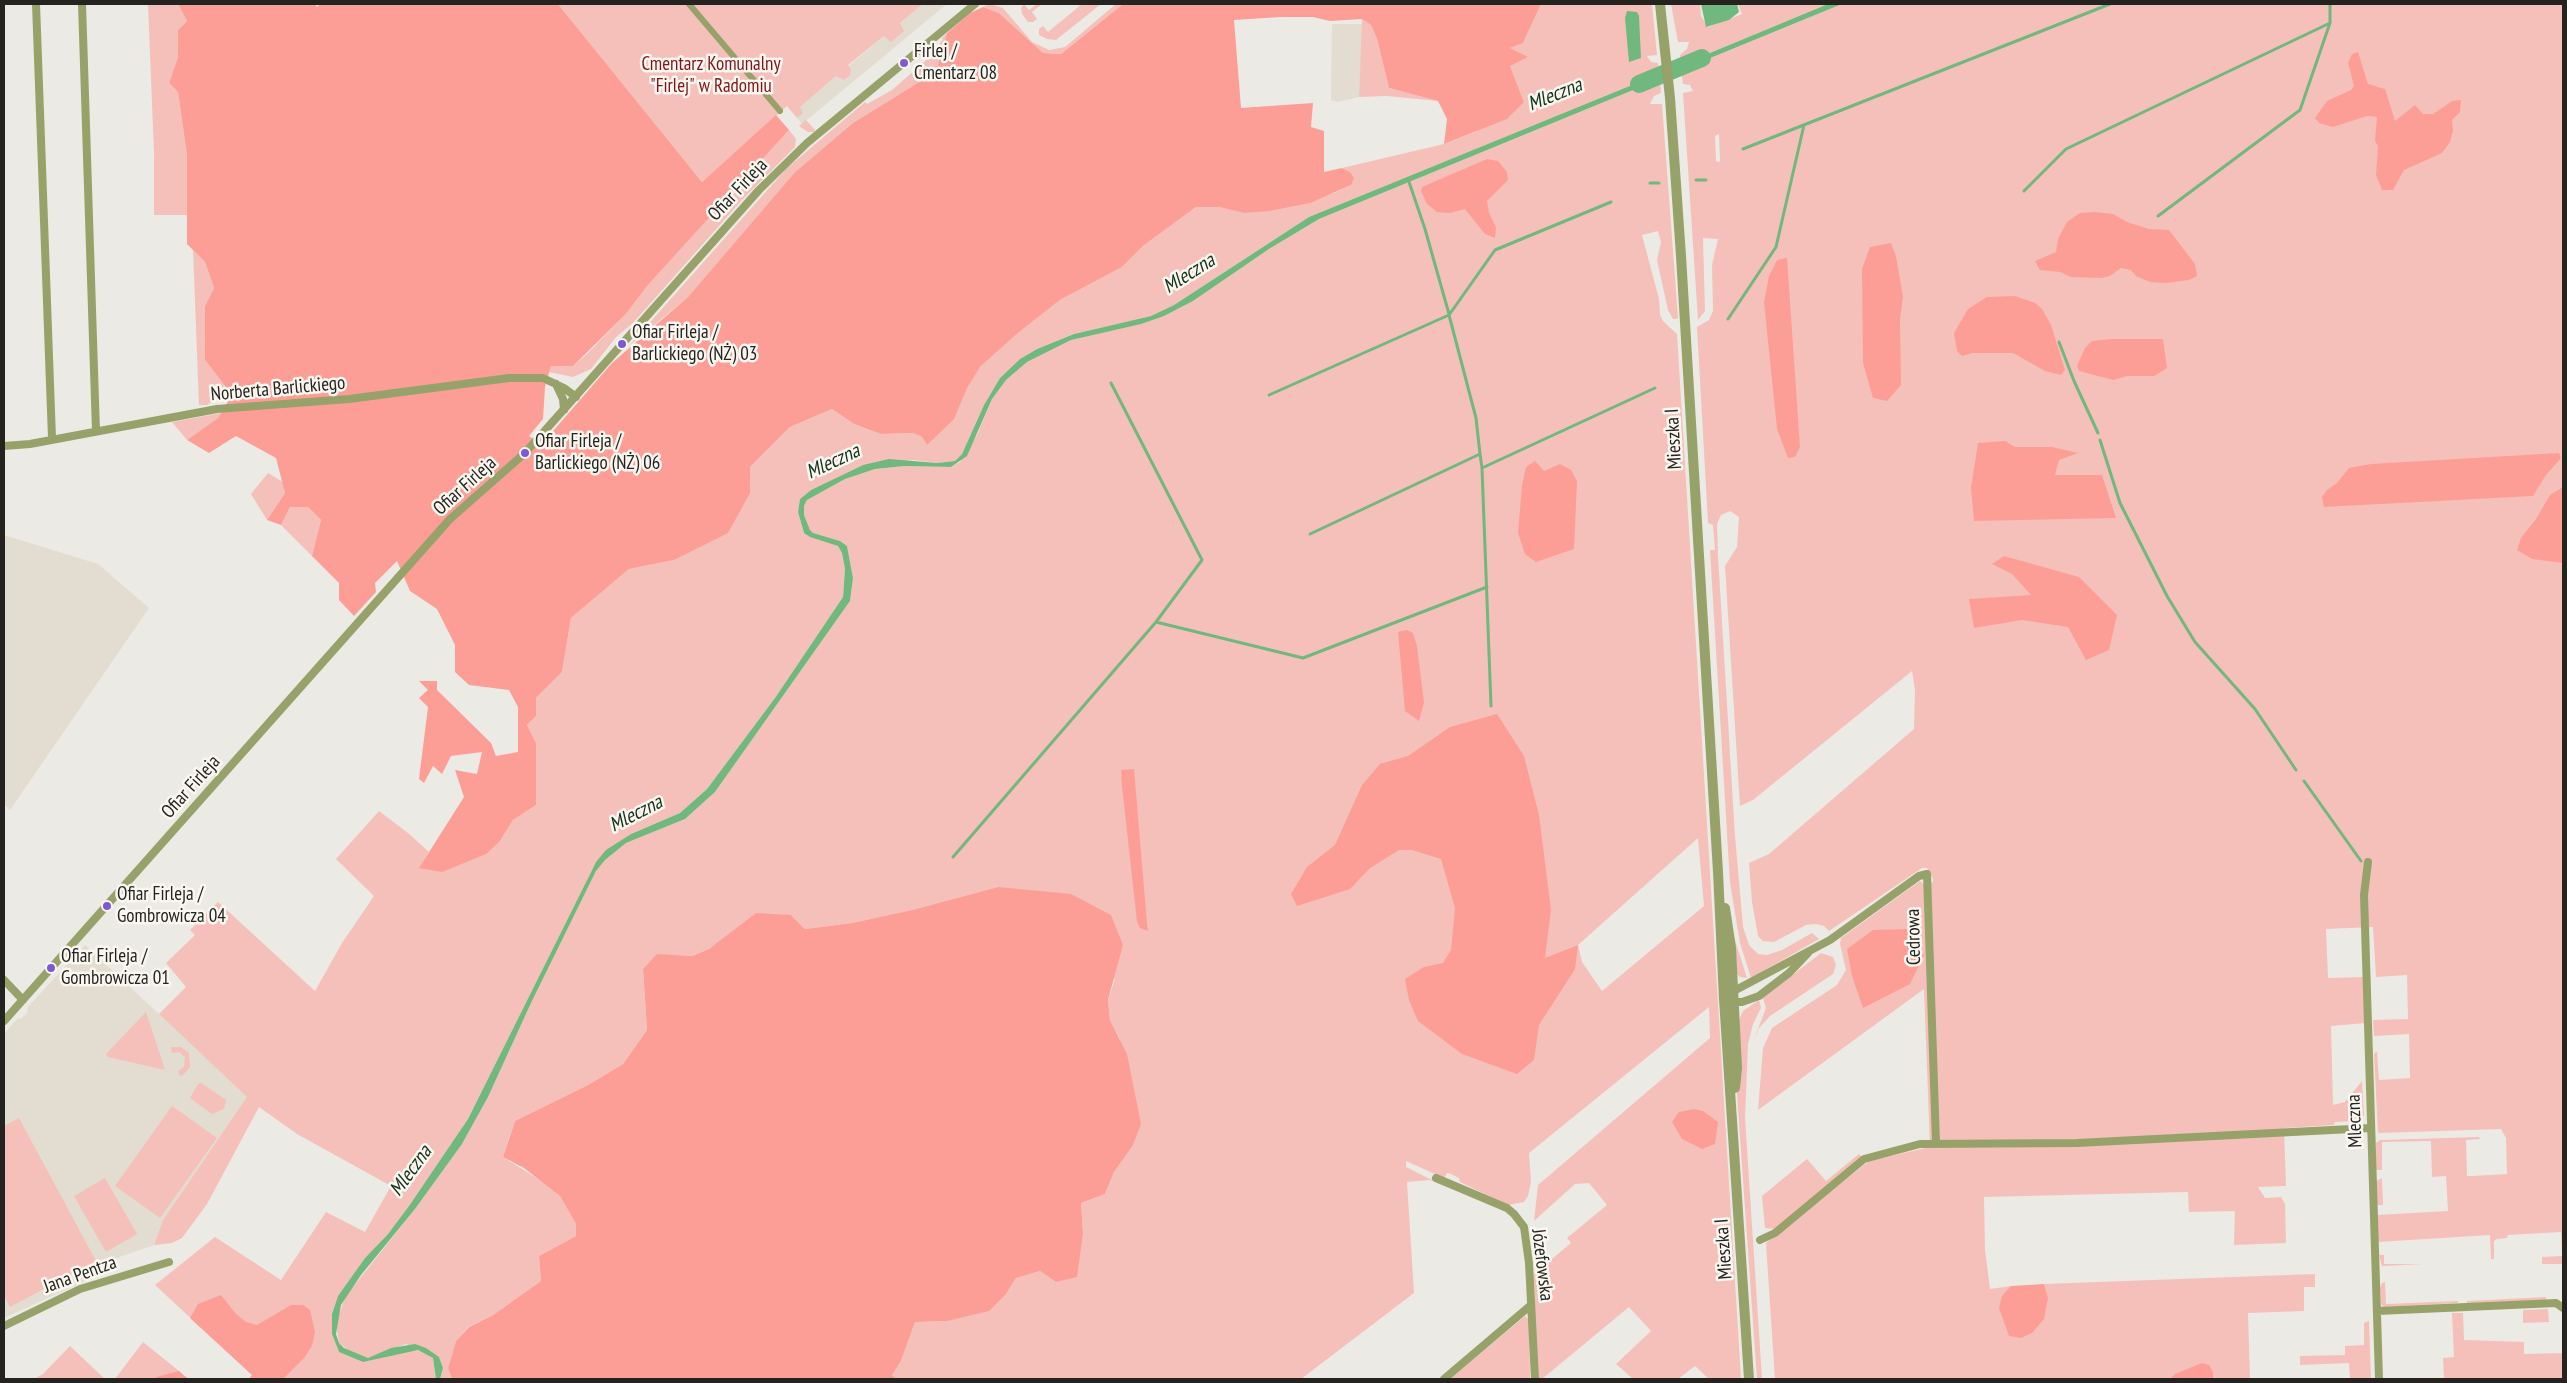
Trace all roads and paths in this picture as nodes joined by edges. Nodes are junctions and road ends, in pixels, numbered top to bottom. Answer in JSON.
{"nodes":[{"id":1,"x":36,"y":4,"type":"edge"},
{"id":2,"x":82,"y":4,"type":"edge"},
{"id":3,"x":689,"y":4,"type":"edge"},
{"id":4,"x":975,"y":4,"type":"edge"},
{"id":5,"x":1660,"y":4,"type":"edge"},
{"id":6,"x":780,"y":111,"type":"dead end"},
{"id":7,"x":556,"y":384,"type":"junction"},
{"id":8,"x":576,"y":397,"type":"junction"},
{"id":9,"x":564,"y":410,"type":"junction"},
{"id":10,"x":96,"y":431,"type":"junction"},
{"id":11,"x":52,"y":438,"type":"junction"},
{"id":12,"x":4,"y":446,"type":"edge"},
{"id":13,"x":2368,"y":862,"type":"dead end"},
{"id":14,"x":1718,"y":872,"type":"junction"},
{"id":15,"x":1808,"y":953,"type":"junction"},
{"id":16,"x":1732,"y":974,"type":"junction"},
{"id":17,"x":4,"y":980,"type":"edge"},
{"id":18,"x":1746,"y":984,"type":"junction"},
{"id":19,"x":1733,"y":991,"type":"junction"},
{"id":20,"x":23,"y":1000,"type":"junction"},
{"id":21,"x":1729,"y":1001,"type":"junction"},
{"id":22,"x":4,"y":1021,"type":"edge"},
{"id":23,"x":2371,"y":1128,"type":"junction"},
{"id":24,"x":1936,"y":1143,"type":"junction"},
{"id":25,"x":1436,"y":1178,"type":"dead end"},
{"id":26,"x":1760,"y":1240,"type":"dead end"},
{"id":27,"x":169,"y":1262,"type":"dead end"},
{"id":28,"x":1531,"y":1305,"type":"junction"},
{"id":29,"x":2563,"y":1308,"type":"edge"},
{"id":30,"x":2377,"y":1311,"type":"junction"},
{"id":31,"x":4,"y":1326,"type":"edge"},
{"id":32,"x":1444,"y":1379,"type":"edge"},
{"id":33,"x":1535,"y":1379,"type":"edge"},
{"id":34,"x":1749,"y":1379,"type":"edge"},
{"id":35,"x":2379,"y":1379,"type":"edge"}],
"edges":[{"from":1,"to":11,"type":"street"},
{"from":2,"to":10,"type":"street"},
{"from":3,"to":6,"type":"street"},
{"from":4,"to":8,"type":"street","name":"Ofiar Firleja"},
{"from":5,"to":14,"type":"street","name":"Mieszka I"},
{"from":7,"to":8,"type":"street","name":"Norberta Barlickiego"},
{"from":7,"to":9,"type":"street"},
{"from":7,"to":10,"type":"street","name":"Norberta Barlickiego"},
{"from":8,"to":9,"type":"street","name":"Ofiar Firleja"},
{"from":9,"to":20,"type":"street","name":"Ofiar Firleja"},
{"from":10,"to":11,"type":"street","name":"Norberta Barlickiego"},
{"from":11,"to":12,"type":"street","name":"Norberta Barlickiego"},
{"from":13,"to":23,"type":"street","name":"Mleczna"},
{"from":14,"to":16,"type":"street","name":"Mieszka I"},
{"from":14,"to":21,"type":"street","name":"Mieszka I"},
{"from":15,"to":18,"type":"street","name":"Cedrowa"},
{"from":15,"to":21,"type":"street","name":"Cedrowa"},
{"from":15,"to":24,"type":"street","name":"Cedrowa"},
{"from":16,"to":18,"type":"street"},
{"from":16,"to":19,"type":"street","name":"Mieszka I"},
{"from":17,"to":20,"type":"street"},
{"from":18,"to":19,"type":"street","name":"Cedrowa"},
{"from":19,"to":21,"type":"street","name":"Mieszka I"},
{"from":20,"to":22,"type":"street","name":"Ofiar Firleja"},
{"from":21,"to":34,"type":"street","name":"Mieszka I"},
{"from":23,"to":24,"type":"street"},
{"from":23,"to":30,"type":"street","name":"Mleczna"},
{"from":24,"to":26,"type":"street"},
{"from":25,"to":28,"type":"street","name":"Józefowska"},
{"from":27,"to":31,"type":"street","name":"Jana Pentza"},
{"from":28,"to":32,"type":"street"},
{"from":28,"to":33,"type":"street","name":"Józefowska"},
{"from":29,"to":30,"type":"street"},
{"from":30,"to":35,"type":"street","name":"Mleczna"}]}
